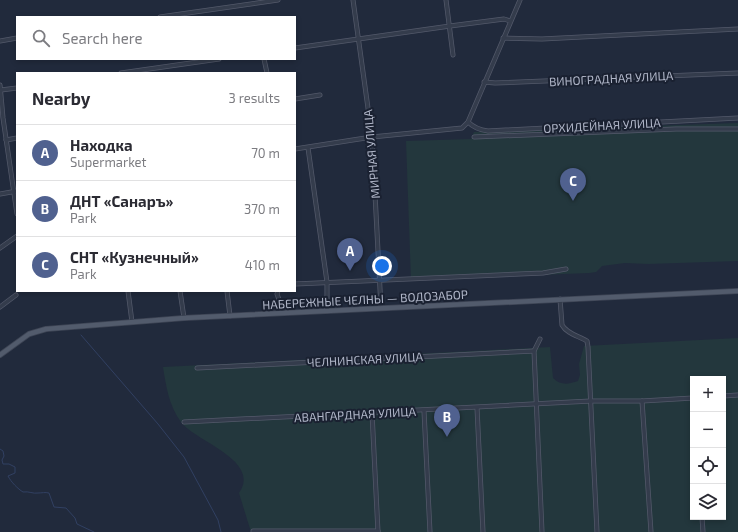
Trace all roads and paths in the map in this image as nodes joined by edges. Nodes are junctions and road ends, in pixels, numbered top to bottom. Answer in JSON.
{"nodes":[{"id":1,"x":278,"y":0,"type":"edge"},
{"id":2,"x":353,"y":0,"type":"edge"},
{"id":3,"x":446,"y":0,"type":"edge"},
{"id":4,"x":520,"y":0,"type":"edge"},
{"id":5,"x":254,"y":2,"type":"edge"},
{"id":6,"x":166,"y":16,"type":"edge"},
{"id":7,"x":510,"y":21,"type":"junction"},
{"id":8,"x":450,"y":26,"type":"junction"},
{"id":9,"x":738,"y":29,"type":"edge"},
{"id":10,"x":16,"y":38,"type":"edge"},
{"id":11,"x":503,"y":38,"type":"junction"},
{"id":12,"x":358,"y":39,"type":"junction"},
{"id":13,"x":0,"y":41,"type":"edge"},
{"id":14,"x":296,"y":48,"type":"edge"},
{"id":15,"x":453,"y":55,"type":"dead end"},
{"id":16,"x":212,"y":60,"type":"edge"},
{"id":17,"x":264,"y":60,"type":"edge"},
{"id":18,"x":128,"y":72,"type":"edge"},
{"id":19,"x":267,"y":72,"type":"edge"},
{"id":20,"x":738,"y":72,"type":"edge"},
{"id":21,"x":484,"y":82,"type":"junction"},
{"id":22,"x":0,"y":85,"type":"edge"},
{"id":23,"x":16,"y":88,"type":"edge"},
{"id":24,"x":1,"y":90,"type":"edge"},
{"id":25,"x":320,"y":95,"type":"dead end"},
{"id":26,"x":296,"y":99,"type":"edge"},
{"id":27,"x":738,"y":118,"type":"edge"},
{"id":28,"x":468,"y":122,"type":"junction"},
{"id":29,"x":738,"y":129,"type":"edge"},
{"id":30,"x":372,"y":137,"type":"junction"},
{"id":31,"x":474,"y":137,"type":"dead end"},
{"id":32,"x":16,"y":138,"type":"edge"},
{"id":33,"x":6,"y":140,"type":"junction"},
{"id":34,"x":308,"y":148,"type":"junction"},
{"id":35,"x":296,"y":149,"type":"edge"},
{"id":36,"x":15,"y":191,"type":"edge"},
{"id":37,"x":0,"y":194,"type":"edge"},
{"id":38,"x":16,"y":202,"type":"edge"},
{"id":39,"x":16,"y":237,"type":"edge"},
{"id":40,"x":0,"y":248,"type":"edge"},
{"id":41,"x":566,"y":270,"type":"dead end"},
{"id":42,"x":380,"y":280,"type":"junction"},
{"id":43,"x":327,"y":282,"type":"junction"},
{"id":44,"x":296,"y":284,"type":"edge"},
{"id":45,"x":738,"y":291,"type":"edge"},
{"id":46,"x":128,"y":292,"type":"edge"},
{"id":47,"x":180,"y":292,"type":"edge"},
{"id":48,"x":226,"y":292,"type":"edge"},
{"id":49,"x":278,"y":292,"type":"edge"},
{"id":50,"x":16,"y":295,"type":"dead end"},
{"id":51,"x":560,"y":299,"type":"junction"},
{"id":52,"x":0,"y":307,"type":"edge"},
{"id":53,"x":381,"y":308,"type":"junction"},
{"id":54,"x":327,"y":311,"type":"junction"},
{"id":55,"x":284,"y":313,"type":"junction"},
{"id":56,"x":230,"y":316,"type":"junction"},
{"id":57,"x":184,"y":318,"type":"junction"},
{"id":58,"x":132,"y":322,"type":"junction"},
{"id":59,"x":540,"y":339,"type":"dead end"},
{"id":60,"x":534,"y":351,"type":"junction"},
{"id":61,"x":0,"y":355,"type":"edge"},
{"id":62,"x":197,"y":368,"type":"dead end"},
{"id":63,"x":738,"y":395,"type":"edge"},
{"id":64,"x":726,"y":396,"type":"edge"},
{"id":65,"x":690,"y":398,"type":"edge"},
{"id":66,"x":642,"y":401,"type":"junction"},
{"id":67,"x":591,"y":402,"type":"junction"},
{"id":68,"x":536,"y":404,"type":"junction"},
{"id":69,"x":477,"y":408,"type":"junction"},
{"id":70,"x":424,"y":411,"type":"junction"},
{"id":71,"x":372,"y":413,"type":"junction"},
{"id":72,"x":184,"y":422,"type":"dead end"},
{"id":73,"x":702,"y":520,"type":"edge"},
{"id":74,"x":253,"y":530,"type":"dead end"},
{"id":75,"x":378,"y":532,"type":"edge"},
{"id":76,"x":430,"y":532,"type":"edge"},
{"id":77,"x":483,"y":532,"type":"edge"},
{"id":78,"x":542,"y":532,"type":"edge"},
{"id":79,"x":597,"y":532,"type":"edge"},
{"id":80,"x":651,"y":532,"type":"edge"},
{"id":81,"x":703,"y":532,"type":"edge"}],
"edges":[{"from":1,"to":5,"type":"street"},
{"from":2,"to":12,"type":"street","name":"МИРНАЯ УЛИЦА"},
{"from":3,"to":8,"type":"street"},
{"from":4,"to":7,"type":"street"},
{"from":5,"to":6,"type":"street"},
{"from":7,"to":8,"type":"street"},
{"from":7,"to":11,"type":"street"},
{"from":8,"to":12,"type":"street"},
{"from":8,"to":15,"type":"street"},
{"from":9,"to":11,"type":"street"},
{"from":10,"to":13,"type":"street"},
{"from":11,"to":21,"type":"street"},
{"from":12,"to":14,"type":"street"},
{"from":12,"to":30,"type":"street","name":"МИРНАЯ УЛИЦА"},
{"from":16,"to":18,"type":"street"},
{"from":17,"to":19,"type":"street"},
{"from":20,"to":21,"type":"street","name":"ВИНОГРАДНАЯ УЛИЦА"},
{"from":21,"to":28,"type":"street"},
{"from":22,"to":24,"type":"street"},
{"from":23,"to":24,"type":"street"},
{"from":24,"to":33,"type":"street"},
{"from":25,"to":26,"type":"street"},
{"from":27,"to":28,"type":"street","name":"ОРХИДЕЙНАЯ УЛИЦА"},
{"from":28,"to":30,"type":"street"},
{"from":29,"to":31,"type":"street"},
{"from":30,"to":34,"type":"street"},
{"from":30,"to":42,"type":"street","name":"МИРНАЯ УЛИЦА"},
{"from":32,"to":33,"type":"street"},
{"from":33,"to":36,"type":"street"},
{"from":34,"to":35,"type":"street"},
{"from":34,"to":43,"type":"street"},
{"from":36,"to":37,"type":"street"},
{"from":36,"to":38,"type":"street"},
{"from":39,"to":40,"type":"street"},
{"from":41,"to":42,"type":"street"},
{"from":42,"to":43,"type":"street"},
{"from":42,"to":53,"type":"street","name":"МИРНАЯ УЛИЦА"},
{"from":43,"to":44,"type":"street"},
{"from":43,"to":54,"type":"street"},
{"from":45,"to":51,"type":"main road","name":"НАБЕРЕЖНЫЕ ЧЕЛНЫ — ВОДОЗАБОР"},
{"from":46,"to":58,"type":"street"},
{"from":47,"to":57,"type":"street"},
{"from":48,"to":56,"type":"street"},
{"from":49,"to":55,"type":"street"},
{"from":50,"to":52,"type":"street"},
{"from":51,"to":53,"type":"main road","name":"НАБЕРЕЖНЫЕ ЧЕЛНЫ — ВОДОЗАБОР"},
{"from":51,"to":67,"type":"street"},
{"from":53,"to":54,"type":"main road","name":"НАБЕРЕЖНЫЕ ЧЕЛНЫ — ВОДОЗАБОР"},
{"from":54,"to":55,"type":"main road","name":"НАБЕРЕЖНЫЕ ЧЕЛНЫ — ВОДОЗАБОР"},
{"from":55,"to":56,"type":"main road","name":"НАБЕРЕЖНЫЕ ЧЕЛНЫ — ВОДОЗАБОР"},
{"from":56,"to":57,"type":"main road","name":"НАБЕРЕЖНЫЕ ЧЕЛНЫ — ВОДОЗАБОР"},
{"from":57,"to":58,"type":"main road","name":"НАБЕРЕЖНЫЕ ЧЕЛНЫ — ВОДОЗАБОР"},
{"from":58,"to":61,"type":"main road","name":"НАБЕРЕЖНЫЕ ЧЕЛНЫ — ВОДОЗАБОР"},
{"from":59,"to":60,"type":"street"},
{"from":60,"to":62,"type":"street","name":"ЧЕЛНИНСКАЯ УЛИЦА"},
{"from":60,"to":68,"type":"street"},
{"from":63,"to":64,"type":"street"},
{"from":65,"to":66,"type":"street","name":"АВАНГАРДНАЯ УЛИЦА"},
{"from":66,"to":67,"type":"street","name":"АВАНГАРДНАЯ УЛИЦА"},
{"from":66,"to":80,"type":"street"},
{"from":67,"to":68,"type":"street","name":"АВАНГАРДНАЯ УЛИЦА"},
{"from":67,"to":79,"type":"street"},
{"from":68,"to":69,"type":"street","name":"АВАНГАРДНАЯ УЛИЦА"},
{"from":68,"to":78,"type":"street"},
{"from":69,"to":70,"type":"street","name":"АВАНГАРДНАЯ УЛИЦА"},
{"from":69,"to":77,"type":"street"},
{"from":70,"to":71,"type":"street","name":"АВАНГАРДНАЯ УЛИЦА"},
{"from":70,"to":76,"type":"street"},
{"from":71,"to":72,"type":"street","name":"АВАНГАРДНАЯ УЛИЦА"},
{"from":71,"to":75,"type":"street"},
{"from":73,"to":81,"type":"street"},
{"from":74,"to":75,"type":"street"}]}
